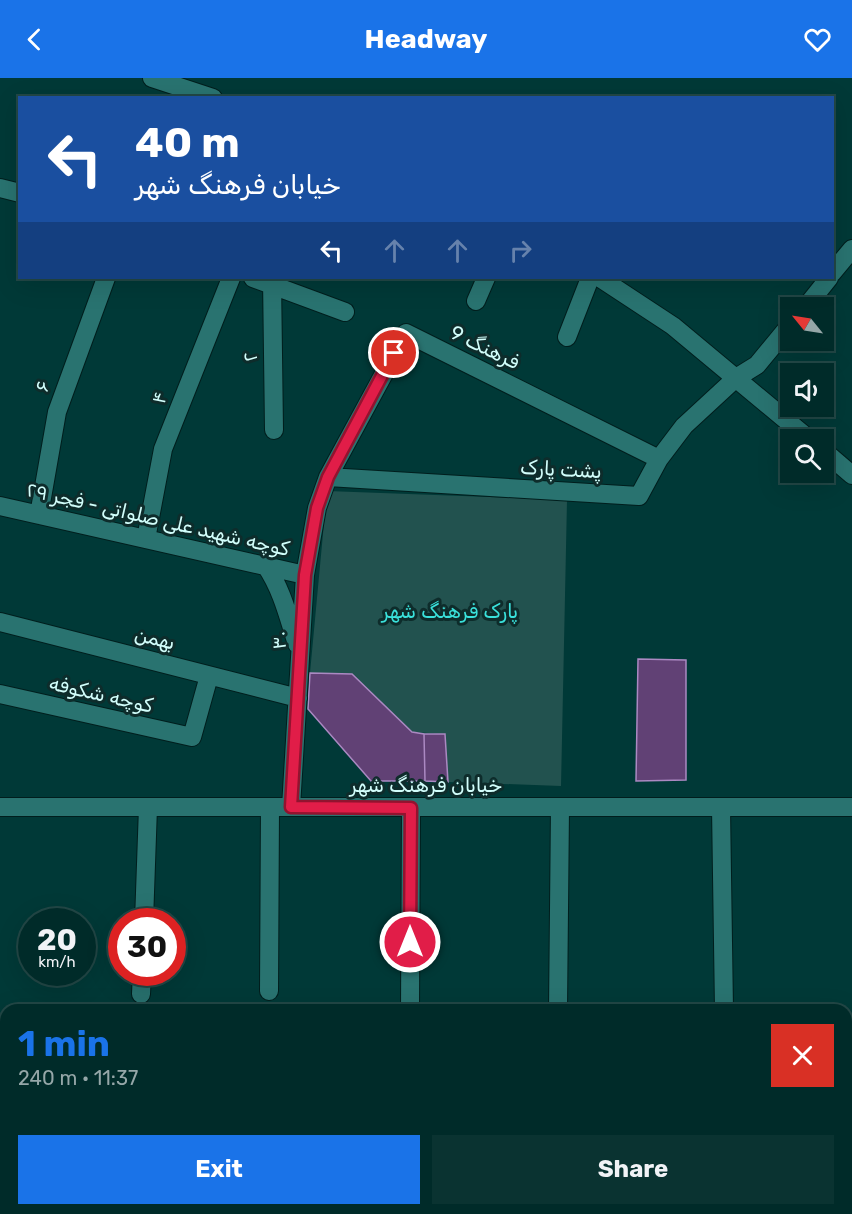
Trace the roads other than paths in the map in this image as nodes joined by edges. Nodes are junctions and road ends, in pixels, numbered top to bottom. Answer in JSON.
{"nodes":[{"id":1,"x":152,"y":78,"type":"edge"},
{"id":2,"x":190,"y":84,"type":"edge"},
{"id":3,"x":210,"y":96,"type":"edge"},
{"id":4,"x":0,"y":188,"type":"edge"},
{"id":5,"x":18,"y":192,"type":"edge"},
{"id":6,"x":852,"y":249,"type":"edge"},
{"id":7,"x":834,"y":271,"type":"edge"},
{"id":8,"x":106,"y":279,"type":"edge"},
{"id":9,"x":231,"y":279,"type":"edge"},
{"id":10,"x":486,"y":279,"type":"edge"},
{"id":11,"x":590,"y":279,"type":"edge"},
{"id":12,"x":602,"y":279,"type":"edge"},
{"id":13,"x":828,"y":279,"type":"edge"},
{"id":14,"x":272,"y":281,"type":"edge"},
{"id":15,"x":814,"y":297,"type":"edge"},
{"id":16,"x":476,"y":302,"type":"dead end"},
{"id":17,"x":345,"y":312,"type":"dead end"},
{"id":18,"x":567,"y":337,"type":"dead end"},
{"id":19,"x":780,"y":338,"type":"edge"},
{"id":20,"x":736,"y":378,"type":"junction"},
{"id":21,"x":797,"y":429,"type":"edge"},
{"id":22,"x":274,"y":430,"type":"dead end"},
{"id":23,"x":659,"y":459,"type":"junction"},
{"id":24,"x":834,"y":460,"type":"edge"},
{"id":25,"x":852,"y":475,"type":"edge"},
{"id":26,"x":328,"y":477,"type":"junction"},
{"id":27,"x":0,"y":506,"type":"edge"},
{"id":28,"x":39,"y":515,"type":"junction"},
{"id":29,"x":146,"y":539,"type":"junction"},
{"id":30,"x":266,"y":566,"type":"junction"},
{"id":31,"x":305,"y":575,"type":"junction"},
{"id":32,"x":0,"y":622,"type":"edge"},
{"id":33,"x":300,"y":657,"type":"junction"},
{"id":34,"x":209,"y":675,"type":"junction"},
{"id":35,"x":0,"y":694,"type":"edge"},
{"id":36,"x":298,"y":698,"type":"junction"},
{"id":37,"x":0,"y":807,"type":"edge"},
{"id":38,"x":148,"y":807,"type":"junction"},
{"id":39,"x":291,"y":807,"type":"junction"},
{"id":40,"x":721,"y":807,"type":"junction"},
{"id":41,"x":852,"y":807,"type":"edge"},
{"id":42,"x":270,"y":808,"type":"junction"},
{"id":43,"x":411,"y":808,"type":"junction"},
{"id":44,"x":560,"y":808,"type":"junction"},
{"id":45,"x":144,"y":908,"type":"edge"},
{"id":46,"x":141,"y":986,"type":"edge"},
{"id":47,"x":269,"y":991,"type":"dead end"},
{"id":48,"x":141,"y":994,"type":"dead end"},
{"id":49,"x":410,"y":1004,"type":"edge"},
{"id":50,"x":558,"y":1004,"type":"edge"},
{"id":51,"x":724,"y":1004,"type":"edge"}],
"edges":[{"from":1,"to":2,"type":"street"},
{"from":2,"to":3,"type":"street"},
{"from":4,"to":5,"type":"street"},
{"from":6,"to":7,"type":"street"},
{"from":8,"to":28,"type":"street","name":"۶"},
{"from":9,"to":29,"type":"street","name":"۴"},
{"from":10,"to":16,"type":"street"},
{"from":11,"to":18,"type":"street"},
{"from":12,"to":20,"type":"street"},
{"from":13,"to":15,"type":"street"},
{"from":14,"to":17,"type":"street"},
{"from":14,"to":22,"type":"street","name":"۲"},
{"from":19,"to":20,"type":"street","name":"پشت پارک"},
{"from":20,"to":21,"type":"street"},
{"from":20,"to":23,"type":"street","name":"پشت پارک"},
{"from":23,"to":26,"type":"street","name":"پشت پارک"},
{"from":23,"to":26,"type":"street","name":"فرهنگ 9"},
{"from":24,"to":25,"type":"street"},
{"from":26,"to":31,"type":"street","name":"۳۰"},
{"from":27,"to":28,"type":"street","name":"کوچه شهید علی صلواتی - فجر ۲۹"},
{"from":28,"to":29,"type":"street","name":"کوچه شهید علی صلواتی - فجر ۲۹"},
{"from":29,"to":30,"type":"street","name":"کوچه شهید علی صلواتی - فجر ۲۹"},
{"from":30,"to":31,"type":"street","name":"کوچه شهید علی صلواتی - فجر ۲۹"},
{"from":30,"to":33,"type":"street"},
{"from":31,"to":33,"type":"street","name":"۳۰"},
{"from":32,"to":34,"type":"street","name":"بهمن"},
{"from":33,"to":36,"type":"street","name":"۳۰"},
{"from":34,"to":35,"type":"street","name":"کوچه شکوفه"},
{"from":34,"to":36,"type":"street","name":"بهمن"},
{"from":36,"to":39,"type":"street","name":"۳۰"},
{"from":37,"to":38,"type":"street","name":"خیابان فرهنگ شهر"},
{"from":38,"to":42,"type":"street","name":"خیابان فرهنگ شهر"},
{"from":38,"to":45,"type":"street"},
{"from":39,"to":42,"type":"street","name":"خیابان فرهنگ شهر"},
{"from":39,"to":43,"type":"street","name":"خیابان فرهنگ شهر"},
{"from":40,"to":41,"type":"street","name":"خیابان فرهنگ شهر"},
{"from":40,"to":44,"type":"street","name":"خیابان فرهنگ شهر"},
{"from":40,"to":51,"type":"street"},
{"from":42,"to":47,"type":"street"},
{"from":43,"to":44,"type":"street","name":"خیابان فرهنگ شهر"},
{"from":43,"to":49,"type":"street"},
{"from":44,"to":50,"type":"street"},
{"from":46,"to":48,"type":"street"}]}
